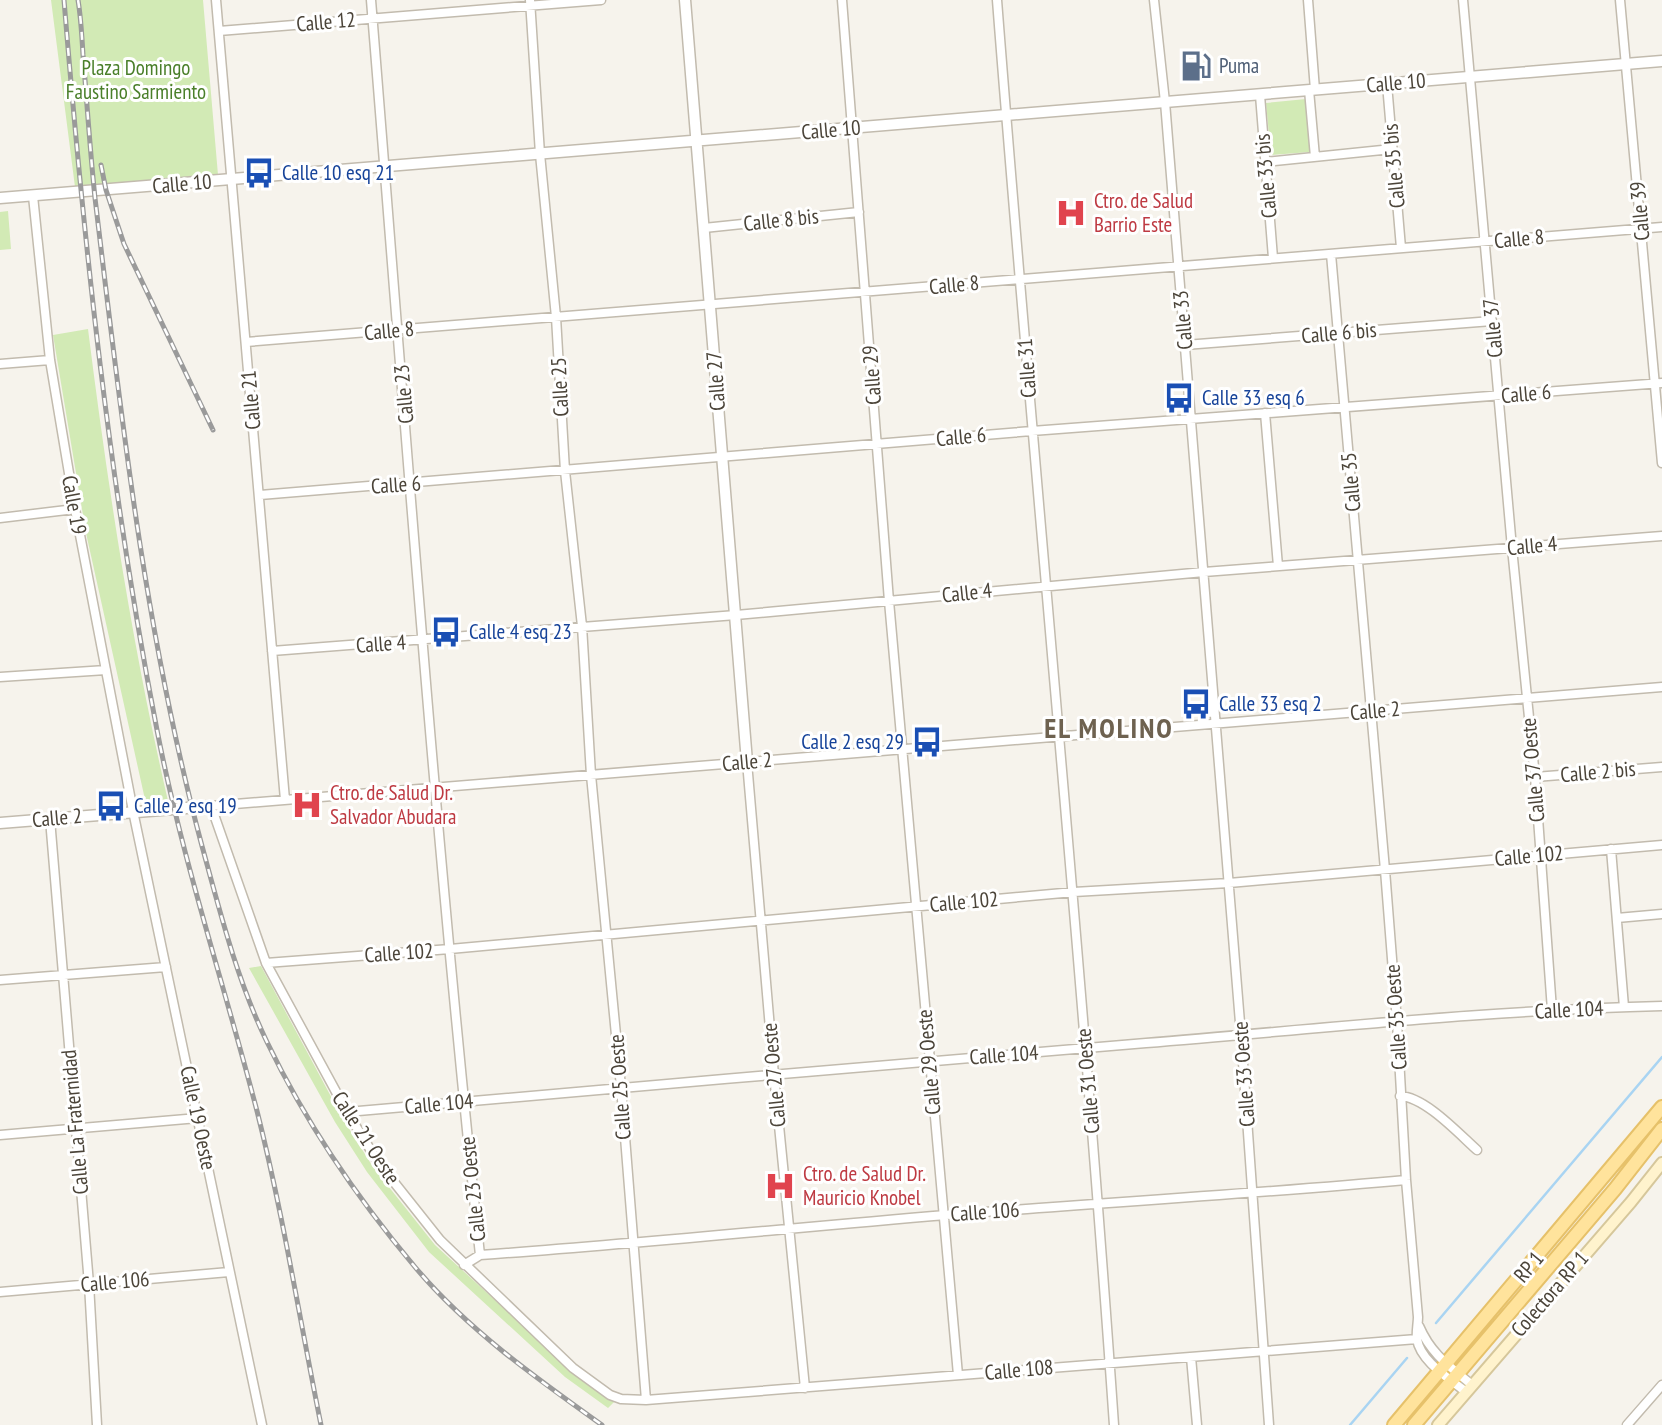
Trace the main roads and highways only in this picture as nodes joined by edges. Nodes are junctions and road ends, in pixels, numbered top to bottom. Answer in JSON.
{"nodes":[{"id":1,"x":1662,"y":1107,"type":"edge"},
{"id":2,"x":1662,"y":1129,"type":"edge"},
{"id":3,"x":1662,"y":1163,"type":"edge"},
{"id":4,"x":1394,"y":1425,"type":"edge"},
{"id":5,"x":1414,"y":1425,"type":"edge"},
{"id":6,"x":1438,"y":1425,"type":"edge"}],
"edges":[{"from":1,"to":4,"type":"main road","name":"RP 1"},
{"from":2,"to":5,"type":"main road","name":"RP 1"},
{"from":3,"to":6,"type":"main road","name":"Colectora RP 1"}]}
